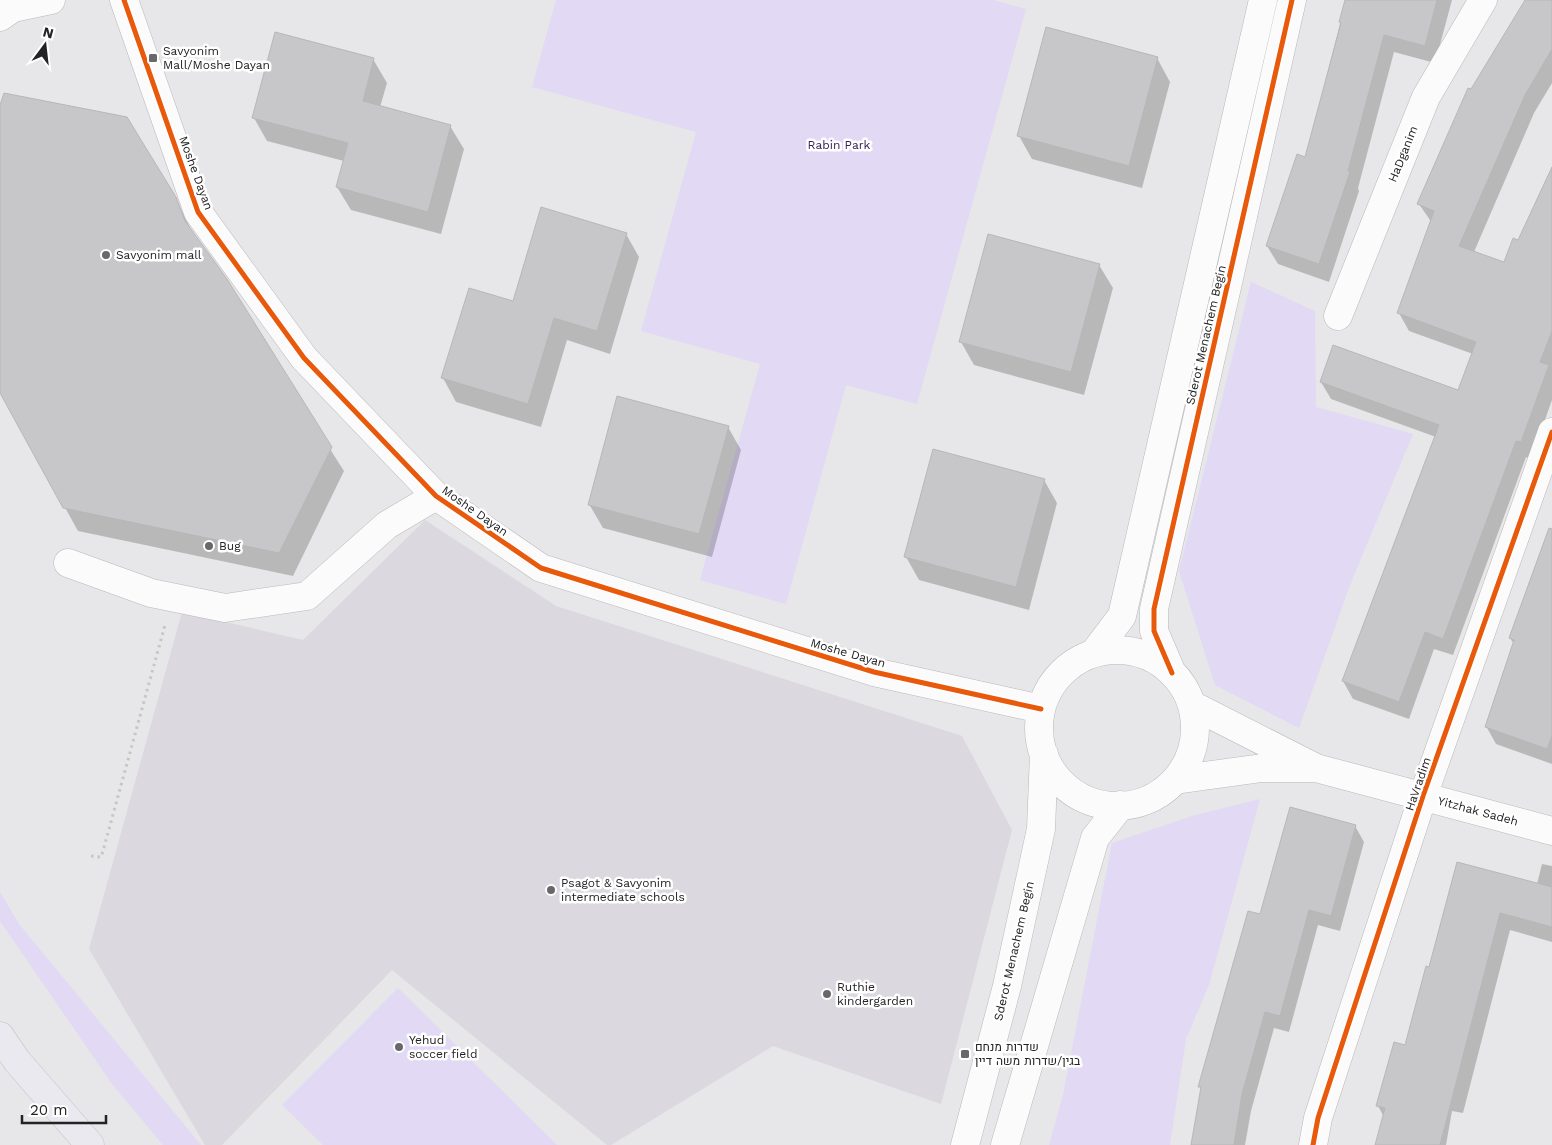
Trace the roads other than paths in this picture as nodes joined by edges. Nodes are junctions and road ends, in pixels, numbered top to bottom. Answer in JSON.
{"nodes":[{"id":1,"x":51,"y":0,"type":"edge"},
{"id":2,"x":124,"y":0,"type":"edge"},
{"id":3,"x":1263,"y":0,"type":"edge"},
{"id":4,"x":1292,"y":0,"type":"edge"},
{"id":5,"x":1483,"y":0,"type":"edge"},
{"id":6,"x":0,"y":17,"type":"edge"},
{"id":7,"x":1338,"y":316,"type":"dead end"},
{"id":8,"x":1552,"y":432,"type":"edge"},
{"id":9,"x":436,"y":496,"type":"junction"},
{"id":10,"x":68,"y":563,"type":"dead end"},
{"id":11,"x":1094,"y":653,"type":"junction"},
{"id":12,"x":1172,"y":672,"type":"junction"},
{"id":13,"x":1192,"y":705,"type":"junction"},
{"id":14,"x":1041,"y":709,"type":"junction"},
{"id":15,"x":1044,"y":754,"type":"junction"},
{"id":16,"x":1316,"y":768,"type":"junction"},
{"id":17,"x":1175,"y":780,"type":"junction"},
{"id":18,"x":1423,"y":796,"type":"junction"},
{"id":19,"x":1121,"y":805,"type":"junction"},
{"id":20,"x":1552,"y":830,"type":"edge"},
{"id":21,"x":0,"y":1036,"type":"edge"},
{"id":22,"x":90,"y":1145,"type":"edge"},
{"id":23,"x":965,"y":1145,"type":"edge"},
{"id":24,"x":1005,"y":1145,"type":"edge"},
{"id":25,"x":1313,"y":1145,"type":"edge"}],
"edges":[{"from":1,"to":6,"type":"street"},
{"from":2,"to":9,"type":"street","name":"Moshe Dayan"},
{"from":3,"to":11,"type":"street","name":"Sderot Menachem Begin"},
{"from":4,"to":12,"type":"street","name":"Sderot Menachem Begin"},
{"from":5,"to":7,"type":"street","name":"HaDganim"},
{"from":8,"to":18,"type":"street","name":"HaVradim"},
{"from":9,"to":10,"type":"street"},
{"from":9,"to":14,"type":"street","name":"Moshe Dayan"},
{"from":11,"to":12,"type":"street"},
{"from":11,"to":14,"type":"street"},
{"from":12,"to":13,"type":"street"},
{"from":13,"to":16,"type":"street","name":"Yitzhak Sadeh"},
{"from":13,"to":17,"type":"street"},
{"from":14,"to":15,"type":"street"},
{"from":15,"to":19,"type":"street"},
{"from":15,"to":23,"type":"street","name":"Sderot Menachem Begin"},
{"from":16,"to":17,"type":"street","name":"Yitzhak Sadeh"},
{"from":16,"to":18,"type":"street","name":"Yitzhak Sadeh"},
{"from":17,"to":19,"type":"street"},
{"from":18,"to":20,"type":"street","name":"Yitzhak Sadeh"},
{"from":18,"to":25,"type":"street","name":"HaVradim"},
{"from":19,"to":24,"type":"street"},
{"from":21,"to":22,"type":"main road"}]}
